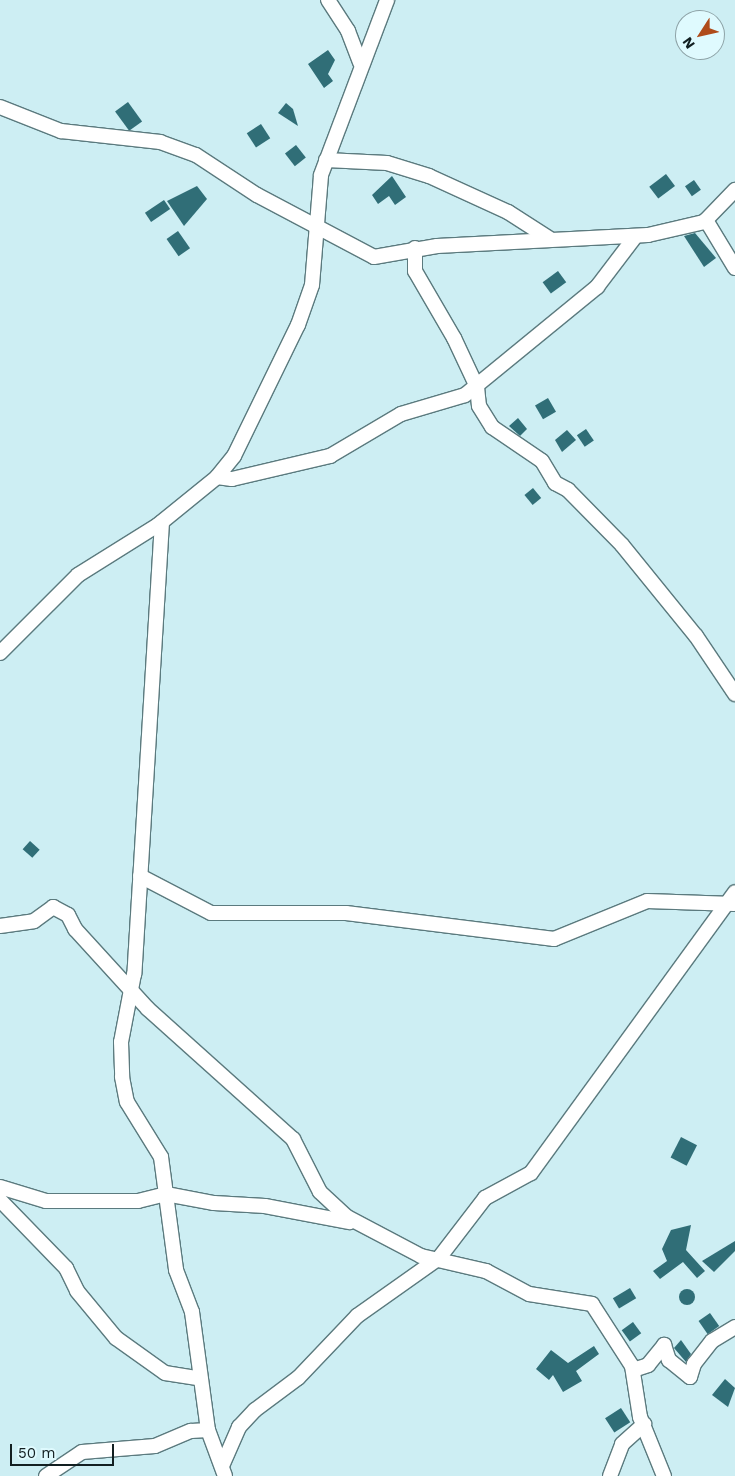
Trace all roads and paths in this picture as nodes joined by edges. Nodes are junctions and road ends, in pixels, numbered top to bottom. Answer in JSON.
{"nodes":[{"id":1,"x":328,"y":0,"type":"edge"},
{"id":2,"x":386,"y":0,"type":"edge"},
{"id":3,"x":360,"y":63,"type":"junction"},
{"id":4,"x":0,"y":107,"type":"edge"},
{"id":5,"x":326,"y":160,"type":"junction"},
{"id":6,"x":735,"y":190,"type":"edge"},
{"id":7,"x":706,"y":220,"type":"junction"},
{"id":8,"x":316,"y":223,"type":"junction"},
{"id":9,"x":635,"y":237,"type":"junction"},
{"id":10,"x":550,"y":239,"type":"junction"},
{"id":11,"x":416,"y":248,"type":"junction"},
{"id":12,"x":735,"y":268,"type":"edge"},
{"id":13,"x":477,"y":387,"type":"junction"},
{"id":14,"x":217,"y":477,"type":"junction"},
{"id":15,"x":162,"y":522,"type":"junction"},
{"id":16,"x":0,"y":652,"type":"edge"},
{"id":17,"x":735,"y":694,"type":"edge"},
{"id":18,"x":140,"y":876,"type":"junction"},
{"id":19,"x":735,"y":892,"type":"edge"},
{"id":20,"x":731,"y":904,"type":"edge"},
{"id":21,"x":0,"y":926,"type":"edge"},
{"id":22,"x":131,"y":986,"type":"junction"},
{"id":23,"x":0,"y":1187,"type":"edge"},
{"id":24,"x":166,"y":1194,"type":"junction"},
{"id":25,"x":0,"y":1200,"type":"edge"},
{"id":26,"x":369,"y":1225,"type":"junction"},
{"id":27,"x":439,"y":1258,"type":"junction"},
{"id":28,"x":735,"y":1326,"type":"edge"},
{"id":29,"x":633,"y":1370,"type":"junction"},
{"id":30,"x":201,"y":1379,"type":"junction"},
{"id":31,"x":644,"y":1424,"type":"junction"},
{"id":32,"x":208,"y":1430,"type":"junction"},
{"id":33,"x":223,"y":1471,"type":"edge"},
{"id":34,"x":46,"y":1476,"type":"edge"},
{"id":35,"x":610,"y":1476,"type":"edge"},
{"id":36,"x":664,"y":1476,"type":"edge"}],
"edges":[{"from":1,"to":3,"type":"street"},
{"from":2,"to":3,"type":"street"},
{"from":3,"to":5,"type":"street"},
{"from":4,"to":8,"type":"street"},
{"from":5,"to":8,"type":"street"},
{"from":5,"to":10,"type":"street"},
{"from":6,"to":7,"type":"street"},
{"from":7,"to":9,"type":"street"},
{"from":7,"to":12,"type":"street"},
{"from":8,"to":11,"type":"street"},
{"from":8,"to":14,"type":"street"},
{"from":9,"to":10,"type":"street"},
{"from":9,"to":13,"type":"street"},
{"from":10,"to":11,"type":"street"},
{"from":11,"to":13,"type":"street"},
{"from":13,"to":14,"type":"street"},
{"from":13,"to":17,"type":"street"},
{"from":14,"to":15,"type":"street"},
{"from":15,"to":16,"type":"street"},
{"from":15,"to":18,"type":"street"},
{"from":18,"to":20,"type":"street"},
{"from":18,"to":22,"type":"street"},
{"from":19,"to":20,"type":"street"},
{"from":20,"to":27,"type":"street"},
{"from":21,"to":22,"type":"street"},
{"from":22,"to":24,"type":"street"},
{"from":22,"to":26,"type":"street"},
{"from":23,"to":24,"type":"street"},
{"from":24,"to":26,"type":"street"},
{"from":24,"to":30,"type":"street"},
{"from":25,"to":30,"type":"street"},
{"from":26,"to":27,"type":"street"},
{"from":27,"to":29,"type":"street"},
{"from":27,"to":33,"type":"street"},
{"from":28,"to":29,"type":"street"},
{"from":29,"to":31,"type":"street"},
{"from":30,"to":32,"type":"street"},
{"from":31,"to":35,"type":"street"},
{"from":31,"to":36,"type":"street"},
{"from":32,"to":33,"type":"street"},
{"from":32,"to":34,"type":"street"}]}
